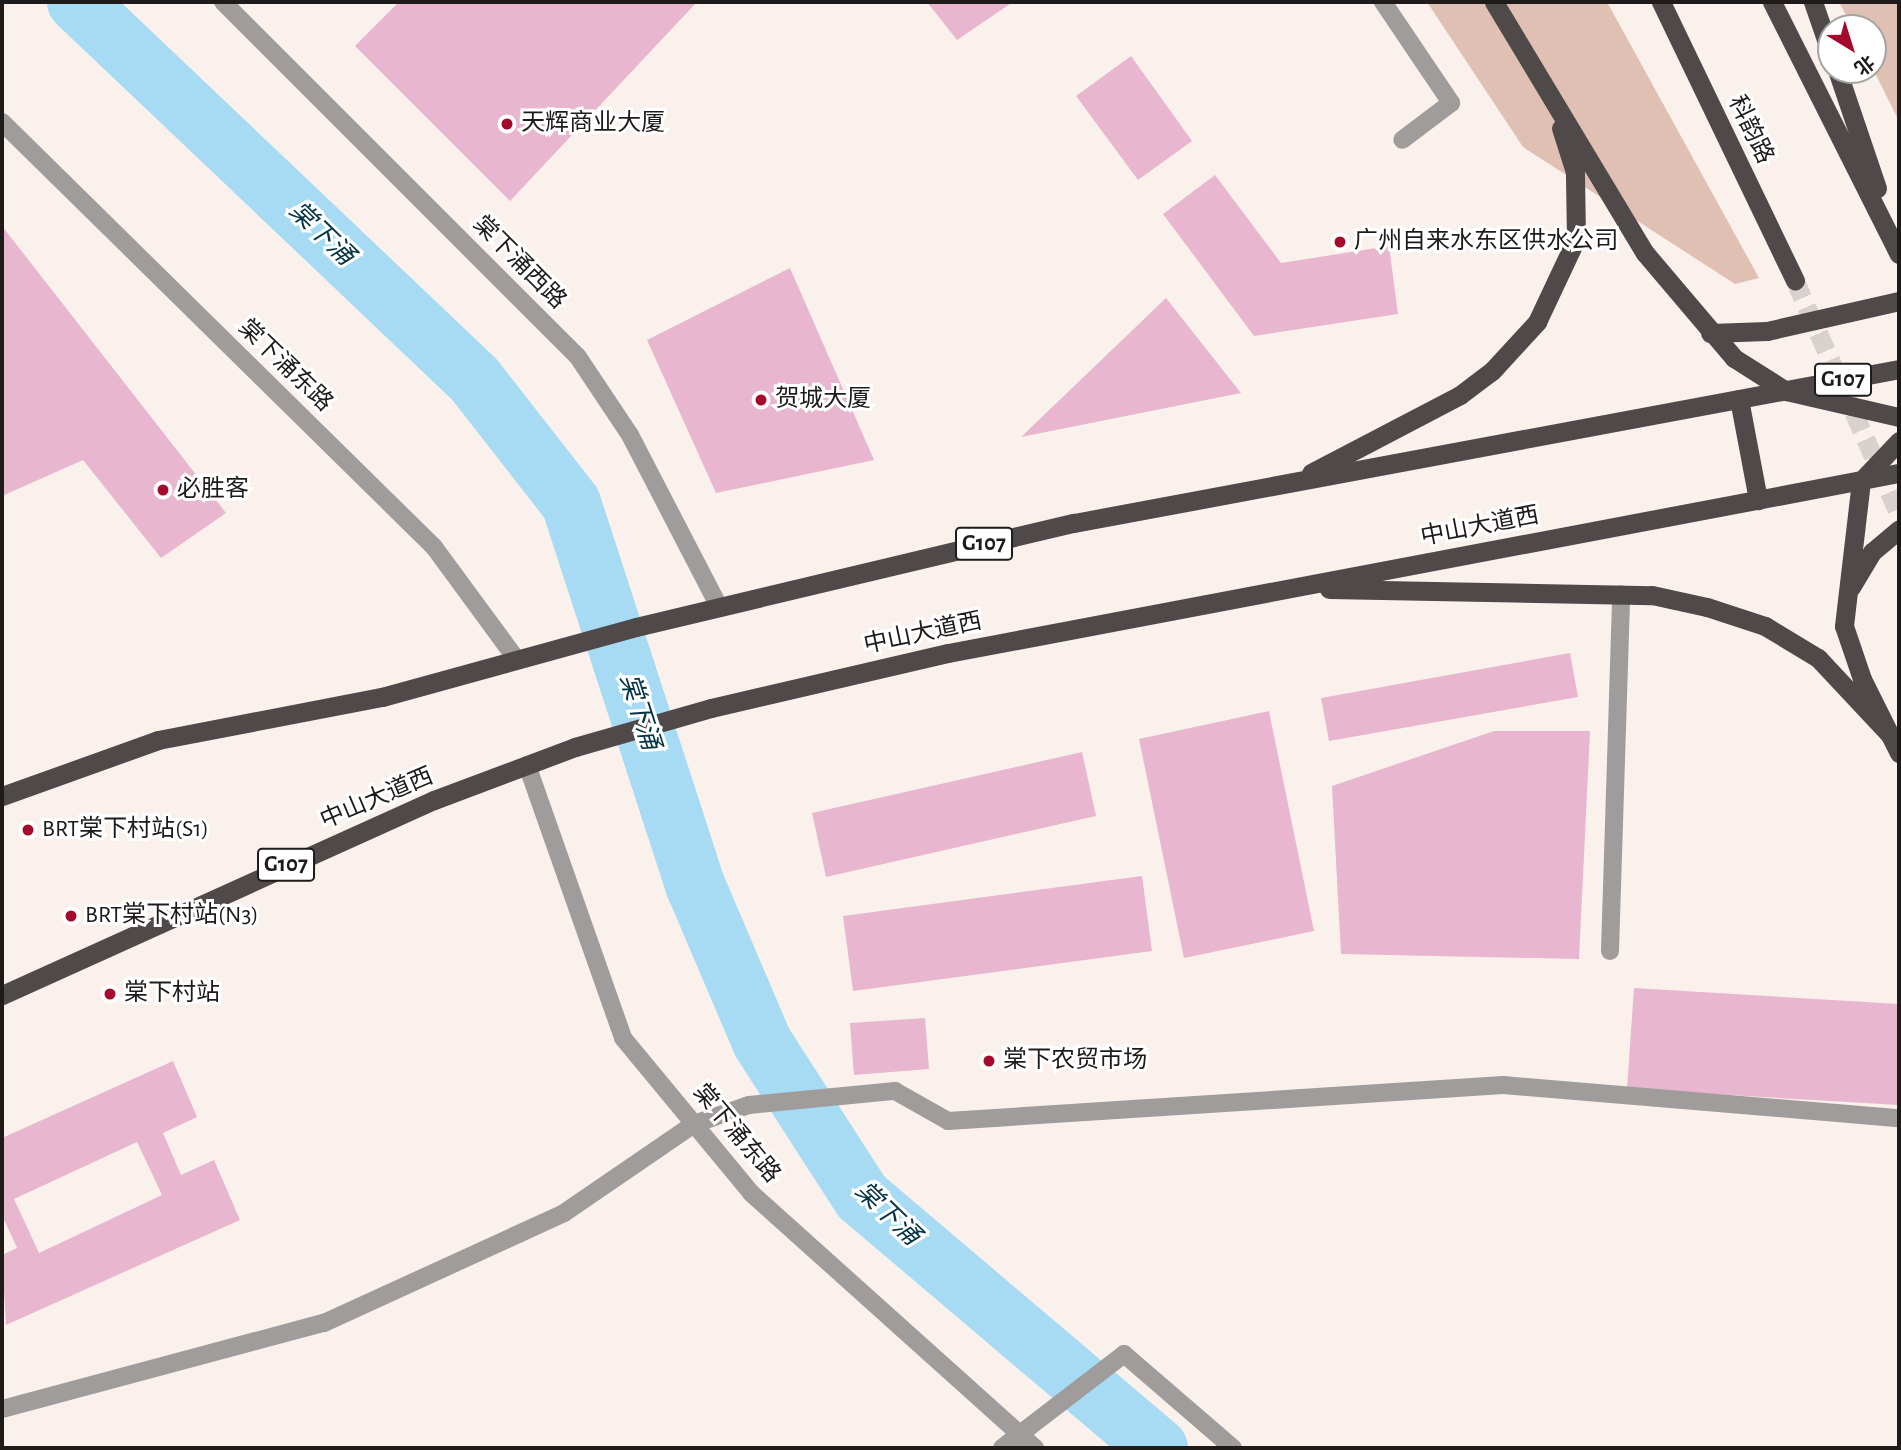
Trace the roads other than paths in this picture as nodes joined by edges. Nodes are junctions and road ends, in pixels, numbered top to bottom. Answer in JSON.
{"nodes":[{"id":1,"x":223,"y":2,"type":"edge"},
{"id":2,"x":1383,"y":2,"type":"edge"},
{"id":3,"x":1494,"y":2,"type":"edge"},
{"id":4,"x":1661,"y":2,"type":"edge"},
{"id":5,"x":1772,"y":2,"type":"edge"},
{"id":6,"x":1542,"y":82,"type":"junction"},
{"id":7,"x":1841,"y":84,"type":"edge"},
{"id":8,"x":2,"y":122,"type":"edge"},
{"id":9,"x":1402,"y":140,"type":"dead end"},
{"id":10,"x":1899,"y":253,"type":"edge"},
{"id":11,"x":1795,"y":280,"type":"tunnel mouth"},
{"id":12,"x":1899,"y":301,"type":"edge"},
{"id":13,"x":1710,"y":333,"type":"junction"},
{"id":14,"x":1899,"y":369,"type":"edge"},
{"id":15,"x":1786,"y":391,"type":"junction"},
{"id":16,"x":1738,"y":399,"type":"junction"},
{"id":17,"x":1899,"y":416,"type":"edge"},
{"id":18,"x":1899,"y":441,"type":"edge"},
{"id":19,"x":1899,"y":473,"type":"edge"},
{"id":20,"x":1861,"y":481,"type":"junction"},
{"id":21,"x":1286,"y":485,"type":"junction"},
{"id":22,"x":1758,"y":500,"type":"junction"},
{"id":23,"x":1899,"y":529,"type":"edge"},
{"id":24,"x":1286,"y":588,"type":"junction"},
{"id":25,"x":1622,"y":594,"type":"junction"},
{"id":26,"x":1847,"y":594,"type":"junction"},
{"id":27,"x":719,"y":607,"type":"junction"},
{"id":28,"x":517,"y":660,"type":"junction"},
{"id":29,"x":1895,"y":744,"type":"edge"},
{"id":30,"x":527,"y":765,"type":"junction"},
{"id":31,"x":2,"y":796,"type":"edge"},
{"id":32,"x":1610,"y":951,"type":"dead end"},
{"id":33,"x":2,"y":995,"type":"edge"},
{"id":34,"x":1899,"y":1118,"type":"edge"},
{"id":35,"x":694,"y":1124,"type":"junction"},
{"id":36,"x":2,"y":1409,"type":"edge"},
{"id":37,"x":1008,"y":1442,"type":"edge"},
{"id":38,"x":1035,"y":1448,"type":"edge"},
{"id":39,"x":1233,"y":1448,"type":"edge"}],
"edges":[{"from":1,"to":27,"type":"street","name":"棠下涌西路"},
{"from":2,"to":9,"type":"street"},
{"from":3,"to":6,"type":"highway"},
{"from":4,"to":11,"type":"highway","name":"科韵路"},
{"from":5,"to":10,"type":"highway"},
{"from":6,"to":13,"type":"highway"},
{"from":6,"to":21,"type":"highway"},
{"from":7,"to":10,"type":"highway"},
{"from":8,"to":28,"type":"street","name":"棠下涌东路"},
{"from":12,"to":13,"type":"highway"},
{"from":13,"to":15,"type":"highway"},
{"from":14,"to":15,"type":"highway","number":"G107"},
{"from":15,"to":16,"type":"highway","number":"G107"},
{"from":15,"to":17,"type":"highway"},
{"from":16,"to":21,"type":"highway","number":"G107"},
{"from":16,"to":22,"type":"highway"},
{"from":18,"to":20,"type":"highway"},
{"from":19,"to":20,"type":"highway","name":"中山大道西","number":"G107"},
{"from":20,"to":22,"type":"highway","name":"中山大道西","number":"G107"},
{"from":20,"to":26,"type":"highway"},
{"from":21,"to":27,"type":"highway","number":"G107"},
{"from":22,"to":24,"type":"highway","name":"中山大道西","number":"G107"},
{"from":23,"to":26,"type":"highway"},
{"from":24,"to":25,"type":"highway"},
{"from":24,"to":30,"type":"highway","name":"中山大道西","number":"G107"},
{"from":25,"to":29,"type":"highway"},
{"from":25,"to":32,"type":"street"},
{"from":26,"to":29,"type":"highway"},
{"from":27,"to":28,"type":"highway","number":"G107"},
{"from":28,"to":31,"type":"highway","number":"G107"},
{"from":30,"to":33,"type":"highway","name":"中山大道西","number":"G107"},
{"from":30,"to":35,"type":"street","name":"棠下涌东路"},
{"from":34,"to":35,"type":"street"},
{"from":35,"to":36,"type":"street"},
{"from":35,"to":37,"type":"street","name":"棠下涌东路"},
{"from":37,"to":38,"type":"street","name":"棠下涌东路"},
{"from":37,"to":39,"type":"street"}]}
